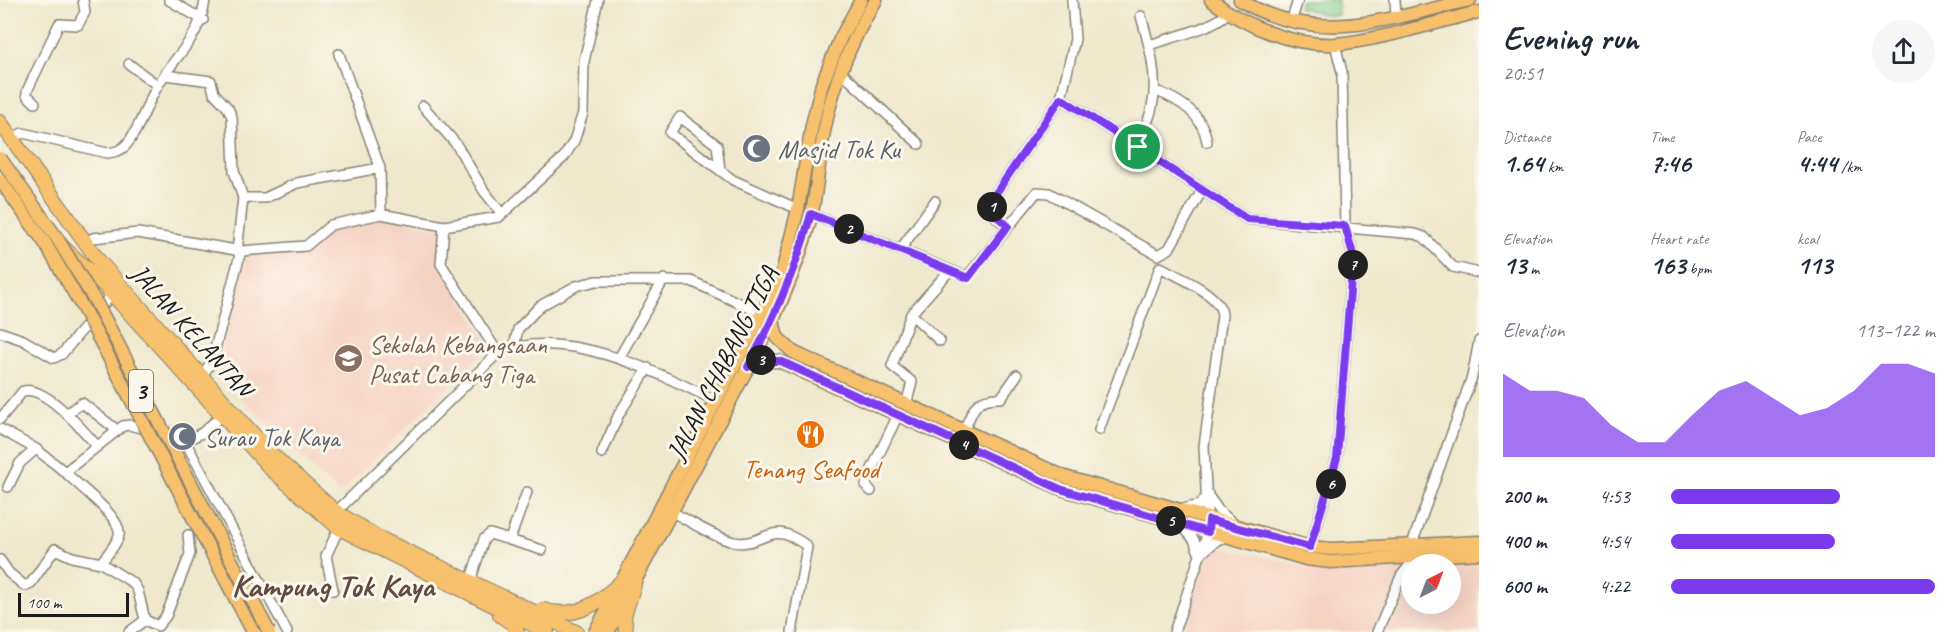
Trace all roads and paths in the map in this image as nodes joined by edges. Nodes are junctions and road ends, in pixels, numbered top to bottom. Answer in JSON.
{"nodes":[{"id":1,"x":83,"y":0,"type":"edge"},
{"id":2,"x":169,"y":0,"type":"edge"},
{"id":3,"x":205,"y":0,"type":"edge"},
{"id":4,"x":598,"y":0,"type":"edge"},
{"id":5,"x":876,"y":0,"type":"edge"},
{"id":6,"x":1072,"y":0,"type":"edge"},
{"id":7,"x":1211,"y":0,"type":"edge"},
{"id":8,"x":1240,"y":0,"type":"edge"},
{"id":9,"x":1298,"y":0,"type":"edge"},
{"id":10,"x":1395,"y":0,"type":"edge"},
{"id":11,"x":1470,"y":0,"type":"edge"},
{"id":12,"x":858,"y":1,"type":"edge"},
{"id":13,"x":1479,"y":12,"type":"edge"},
{"id":14,"x":1227,"y":13,"type":"junction"},
{"id":15,"x":1141,"y":16,"type":"dead end"},
{"id":16,"x":1396,"y":16,"type":"junction"},
{"id":17,"x":203,"y":20,"type":"junction"},
{"id":18,"x":1291,"y":22,"type":"junction"},
{"id":19,"x":1335,"y":44,"type":"junction"},
{"id":20,"x":1149,"y":45,"type":"junction"},
{"id":21,"x":339,"y":54,"type":"dead end"},
{"id":22,"x":129,"y":64,"type":"dead end"},
{"id":23,"x":842,"y":69,"type":"junction"},
{"id":24,"x":165,"y":75,"type":"junction"},
{"id":25,"x":158,"y":85,"type":"junction"},
{"id":26,"x":1154,"y":90,"type":"junction"},
{"id":27,"x":1061,"y":98,"type":"junction"},
{"id":28,"x":35,"y":103,"type":"dead end"},
{"id":29,"x":423,"y":106,"type":"dead end"},
{"id":30,"x":903,"y":121,"type":"dead end"},
{"id":31,"x":0,"y":122,"type":"edge"},
{"id":32,"x":11,"y":138,"type":"junction"},
{"id":33,"x":1208,"y":142,"type":"dead end"},
{"id":34,"x":919,"y":144,"type":"dead end"},
{"id":35,"x":1138,"y":147,"type":"junction"},
{"id":36,"x":0,"y":158,"type":"edge"},
{"id":37,"x":380,"y":168,"type":"junction"},
{"id":38,"x":720,"y":170,"type":"junction"},
{"id":39,"x":0,"y":180,"type":"edge"},
{"id":40,"x":0,"y":189,"type":"edge"},
{"id":41,"x":1202,"y":190,"type":"junction"},
{"id":42,"x":243,"y":198,"type":"junction"},
{"id":43,"x":935,"y":201,"type":"dead end"},
{"id":44,"x":798,"y":209,"type":"junction"},
{"id":45,"x":381,"y":214,"type":"junction"},
{"id":46,"x":502,"y":214,"type":"junction"},
{"id":47,"x":811,"y":214,"type":"junction"},
{"id":48,"x":444,"y":226,"type":"junction"},
{"id":49,"x":1008,"y":226,"type":"junction"},
{"id":50,"x":1345,"y":226,"type":"junction"},
{"id":51,"x":85,"y":243,"type":"junction"},
{"id":52,"x":900,"y":250,"type":"junction"},
{"id":53,"x":239,"y":251,"type":"junction"},
{"id":54,"x":950,"y":270,"type":"junction"},
{"id":55,"x":1479,"y":273,"type":"edge"},
{"id":56,"x":664,"y":279,"type":"junction"},
{"id":57,"x":112,"y":294,"type":"junction"},
{"id":58,"x":911,"y":314,"type":"junction"},
{"id":59,"x":769,"y":317,"type":"junction"},
{"id":60,"x":0,"y":332,"type":"edge"},
{"id":61,"x":940,"y":341,"type":"dead end"},
{"id":62,"x":1479,"y":341,"type":"edge"},
{"id":63,"x":514,"y":347,"type":"junction"},
{"id":64,"x":498,"y":353,"type":"junction"},
{"id":65,"x":619,"y":358,"type":"junction"},
{"id":66,"x":748,"y":367,"type":"junction"},
{"id":67,"x":648,"y":368,"type":"junction"},
{"id":68,"x":1017,"y":375,"type":"dead end"},
{"id":69,"x":202,"y":377,"type":"junction"},
{"id":70,"x":845,"y":383,"type":"junction"},
{"id":71,"x":716,"y":401,"type":"junction"},
{"id":72,"x":902,"y":410,"type":"junction"},
{"id":73,"x":68,"y":413,"type":"junction"},
{"id":74,"x":221,"y":416,"type":"junction"},
{"id":75,"x":0,"y":419,"type":"edge"},
{"id":76,"x":0,"y":429,"type":"edge"},
{"id":77,"x":117,"y":430,"type":"junction"},
{"id":78,"x":1099,"y":430,"type":"dead end"},
{"id":79,"x":963,"y":432,"type":"junction"},
{"id":80,"x":185,"y":441,"type":"junction"},
{"id":81,"x":97,"y":446,"type":"junction"},
{"id":82,"x":36,"y":448,"type":"junction"},
{"id":83,"x":602,"y":453,"type":"dead end"},
{"id":84,"x":64,"y":472,"type":"junction"},
{"id":85,"x":8,"y":487,"type":"dead end"},
{"id":86,"x":872,"y":491,"type":"dead end"},
{"id":87,"x":527,"y":492,"type":"dead end"},
{"id":88,"x":1208,"y":495,"type":"junction"},
{"id":89,"x":670,"y":511,"type":"junction"},
{"id":90,"x":1177,"y":511,"type":"junction"},
{"id":91,"x":336,"y":512,"type":"junction"},
{"id":92,"x":1181,"y":524,"type":"junction"},
{"id":93,"x":1208,"y":526,"type":"junction"},
{"id":94,"x":339,"y":528,"type":"junction"},
{"id":95,"x":1241,"y":528,"type":"junction"},
{"id":96,"x":189,"y":535,"type":"dead end"},
{"id":97,"x":1227,"y":537,"type":"junction"},
{"id":98,"x":510,"y":539,"type":"junction"},
{"id":99,"x":1479,"y":542,"type":"edge"},
{"id":100,"x":1412,"y":544,"type":"junction"},
{"id":101,"x":1310,"y":547,"type":"junction"},
{"id":102,"x":542,"y":550,"type":"dead end"},
{"id":103,"x":1479,"y":553,"type":"edge"},
{"id":104,"x":1458,"y":554,"type":"edge"},
{"id":105,"x":1200,"y":555,"type":"junction"},
{"id":106,"x":1401,"y":557,"type":"edge"},
{"id":107,"x":0,"y":560,"type":"edge"},
{"id":108,"x":101,"y":563,"type":"junction"},
{"id":109,"x":1401,"y":576,"type":"edge"},
{"id":110,"x":470,"y":582,"type":"junction"},
{"id":111,"x":628,"y":582,"type":"junction"},
{"id":112,"x":333,"y":590,"type":"dead end"},
{"id":113,"x":477,"y":598,"type":"junction"},
{"id":114,"x":509,"y":599,"type":"junction"},
{"id":115,"x":145,"y":620,"type":"junction"},
{"id":116,"x":129,"y":632,"type":"edge"},
{"id":117,"x":252,"y":632,"type":"edge"},
{"id":118,"x":269,"y":632,"type":"edge"},
{"id":119,"x":287,"y":632,"type":"edge"},
{"id":120,"x":517,"y":632,"type":"edge"},
{"id":121,"x":548,"y":632,"type":"edge"},
{"id":122,"x":576,"y":632,"type":"edge"},
{"id":123,"x":595,"y":632,"type":"edge"},
{"id":124,"x":608,"y":632,"type":"edge"},
{"id":125,"x":626,"y":632,"type":"edge"},
{"id":126,"x":792,"y":632,"type":"edge"},
{"id":127,"x":1174,"y":632,"type":"edge"},
{"id":128,"x":1377,"y":632,"type":"edge"}],
"edges":[{"from":1,"to":28,"type":"street"},
{"from":2,"to":17,"type":"street"},
{"from":3,"to":17,"type":"street"},
{"from":4,"to":46,"type":"street"},
{"from":5,"to":23,"type":"main road","name":"JALAN CHABANG TIGA"},
{"from":6,"to":27,"type":"street"},
{"from":7,"to":14,"type":"main road"},
{"from":8,"to":18,"type":"main road"},
{"from":9,"to":18,"type":"street"},
{"from":10,"to":16,"type":"street"},
{"from":11,"to":16,"type":"main road"},
{"from":12,"to":44,"type":"main road","name":"JALAN CHABANG TIGA"},
{"from":13,"to":19,"type":"main road"},
{"from":14,"to":19,"type":"main road"},
{"from":14,"to":20,"type":"street"},
{"from":15,"to":20,"type":"street"},
{"from":16,"to":18,"type":"main road"},
{"from":17,"to":24,"type":"street"},
{"from":19,"to":50,"type":"street"},
{"from":20,"to":26,"type":"street"},
{"from":21,"to":37,"type":"street"},
{"from":22,"to":25,"type":"street"},
{"from":23,"to":30,"type":"street"},
{"from":23,"to":34,"type":"street"},
{"from":23,"to":47,"type":"main road","name":"JALAN CHABANG TIGA"},
{"from":24,"to":25,"type":"street"},
{"from":24,"to":42,"type":"street"},
{"from":25,"to":32,"type":"street"},
{"from":26,"to":33,"type":"street"},
{"from":26,"to":35,"type":"street"},
{"from":27,"to":35,"type":"street"},
{"from":27,"to":49,"type":"street"},
{"from":29,"to":46,"type":"street"},
{"from":31,"to":32,"type":"highway","name":"JALAN KELANTAN","number":"3"},
{"from":32,"to":51,"type":"highway","name":"JALAN KELANTAN","number":"3"},
{"from":35,"to":41,"type":"street"},
{"from":36,"to":118,"type":"main road","number":"3","bridge":true},
{"from":37,"to":42,"type":"street"},
{"from":37,"to":45,"type":"street"},
{"from":38,"to":38,"type":"street"},
{"from":38,"to":44,"type":"street"},
{"from":39,"to":117,"type":"main road","number":"3","bridge":true},
{"from":40,"to":57,"type":"highway","name":"JALAN KELANTAN","number":"3"},
{"from":41,"to":49,"type":"street"},
{"from":41,"to":50,"type":"street"},
{"from":42,"to":53,"type":"street"},
{"from":43,"to":52,"type":"street"},
{"from":44,"to":59,"type":"main road","name":"JALAN CHABANG TIGA"},
{"from":45,"to":48,"type":"street"},
{"from":45,"to":53,"type":"street"},
{"from":46,"to":48,"type":"street"},
{"from":47,"to":52,"type":"street"},
{"from":47,"to":59,"type":"main road","name":"JALAN CHABANG TIGA"},
{"from":48,"to":64,"type":"street"},
{"from":49,"to":54,"type":"street"},
{"from":50,"to":55,"type":"street"},
{"from":50,"to":101,"type":"street"},
{"from":51,"to":53,"type":"street"},
{"from":51,"to":69,"type":"highway","name":"JALAN KELANTAN","number":"3"},
{"from":52,"to":54,"type":"street"},
{"from":53,"to":69,"type":"street"},
{"from":54,"to":58,"type":"street"},
{"from":56,"to":59,"type":"street"},
{"from":56,"to":63,"type":"street"},
{"from":56,"to":65,"type":"street"},
{"from":57,"to":60,"type":"street"},
{"from":57,"to":74,"type":"highway","name":"JALAN KELANTAN","number":"3"},
{"from":58,"to":61,"type":"street"},
{"from":58,"to":72,"type":"street"},
{"from":59,"to":66,"type":"main road","name":"JALAN CHABANG TIGA"},
{"from":59,"to":70,"type":"main road"},
{"from":59,"to":71,"type":"main road","name":"JALAN CHABANG TIGA"},
{"from":62,"to":100,"type":"street"},
{"from":63,"to":64,"type":"street"},
{"from":63,"to":65,"type":"street"},
{"from":64,"to":91,"type":"street"},
{"from":65,"to":67,"type":"street"},
{"from":66,"to":70,"type":"main road"},
{"from":66,"to":89,"type":"main road","name":"JALAN CHABANG TIGA"},
{"from":67,"to":71,"type":"street"},
{"from":67,"to":83,"type":"street"},
{"from":68,"to":79,"type":"street"},
{"from":69,"to":91,"type":"highway","name":"JALAN KELANTAN","number":"3"},
{"from":70,"to":72,"type":"main road"},
{"from":71,"to":111,"type":"main road","name":"JALAN CHABANG TIGA"},
{"from":72,"to":79,"type":"main road"},
{"from":72,"to":86,"type":"street"},
{"from":72,"to":92,"type":"main road"},
{"from":73,"to":75,"type":"street"},
{"from":73,"to":77,"type":"street"},
{"from":73,"to":81,"type":"street"},
{"from":74,"to":80,"type":"street"},
{"from":74,"to":94,"type":"highway","name":"JALAN KELANTAN","number":"3"},
{"from":76,"to":82,"type":"street"},
{"from":77,"to":80,"type":"street"},
{"from":77,"to":81,"type":"street"},
{"from":78,"to":88,"type":"street"},
{"from":79,"to":90,"type":"main road"},
{"from":80,"to":119,"type":"street"},
{"from":81,"to":84,"type":"street"},
{"from":82,"to":84,"type":"street"},
{"from":82,"to":85,"type":"street"},
{"from":84,"to":108,"type":"street"},
{"from":87,"to":98,"type":"street"},
{"from":88,"to":90,"type":"street"},
{"from":88,"to":93,"type":"street"},
{"from":88,"to":95,"type":"street"},
{"from":89,"to":111,"type":"main road","name":"JALAN CHABANG TIGA"},
{"from":89,"to":126,"type":"street"},
{"from":90,"to":93,"type":"main road"},
{"from":91,"to":110,"type":"highway","name":"JALAN KELANTAN","number":"3"},
{"from":92,"to":93,"type":"main road"},
{"from":92,"to":105,"type":"street"},
{"from":93,"to":95,"type":"main road"},
{"from":93,"to":97,"type":"main road"},
{"from":93,"to":105,"type":"street"},
{"from":94,"to":112,"type":"street"},
{"from":94,"to":113,"type":"highway","name":"JALAN KELANTAN","number":"3"},
{"from":95,"to":101,"type":"main road"},
{"from":96,"to":115,"type":"street"},
{"from":97,"to":105,"type":"street"},
{"from":97,"to":106,"type":"main road"},
{"from":98,"to":102,"type":"street"},
{"from":98,"to":110,"type":"street"},
{"from":99,"to":100,"type":"main road"},
{"from":100,"to":101,"type":"main road"},
{"from":103,"to":104,"type":"main road"},
{"from":105,"to":127,"type":"street"},
{"from":107,"to":108,"type":"street"},
{"from":108,"to":115,"type":"street"},
{"from":109,"to":128,"type":"street"},
{"from":110,"to":114,"type":"highway","name":"JALAN KELANTAN","number":"3"},
{"from":111,"to":114,"type":"highway"},
{"from":111,"to":123,"type":"main road","name":"JALAN CHABANG TIGA"},
{"from":111,"to":124,"type":"main road","name":"JALAN CHABANG TIGA"},
{"from":111,"to":125,"type":"highway"},
{"from":113,"to":120,"type":"highway"},
{"from":113,"to":121,"type":"highway","name":"JALAN KELANTAN","number":"3"},
{"from":114,"to":122,"type":"highway","name":"JALAN KELANTAN","number":"3"},
{"from":115,"to":116,"type":"street"}]}
